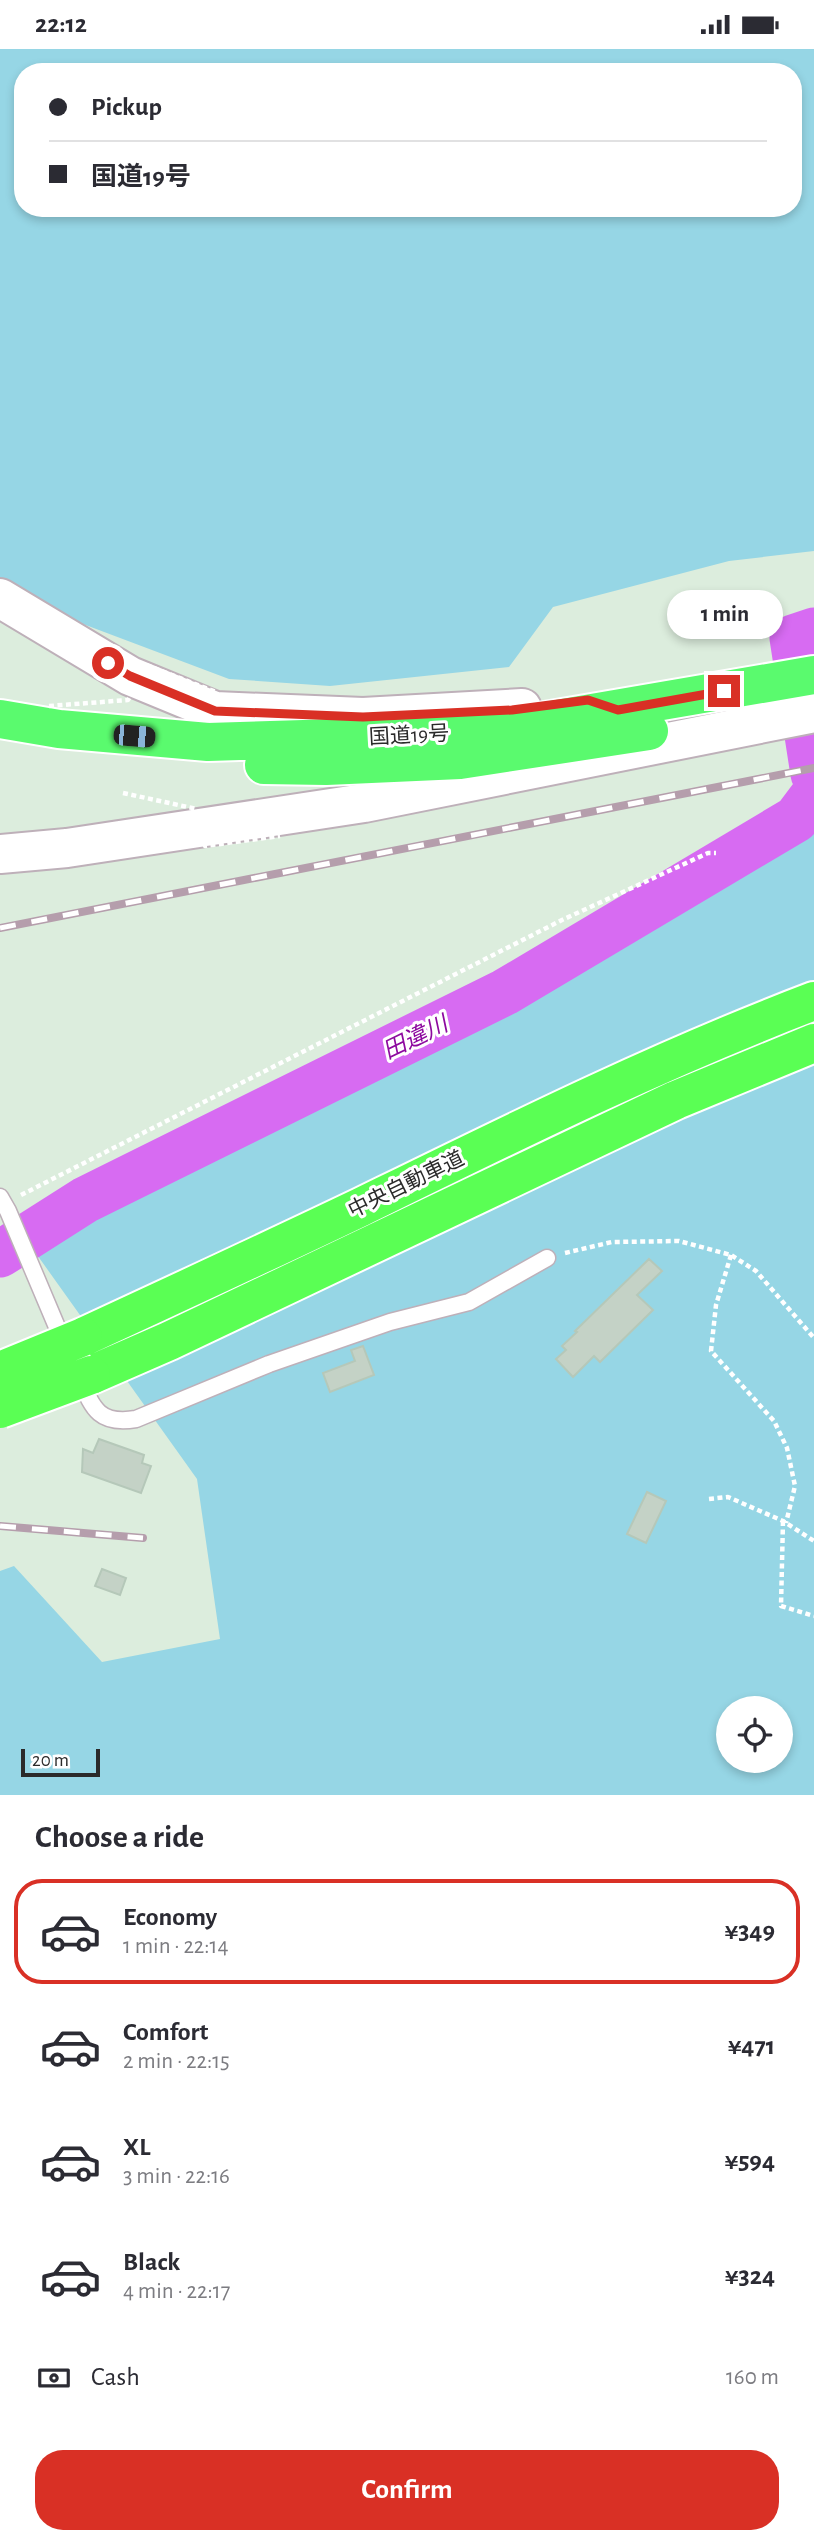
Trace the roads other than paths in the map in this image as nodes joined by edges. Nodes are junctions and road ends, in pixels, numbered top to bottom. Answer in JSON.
{"nodes":[{"id":1,"x":0,"y":598,"type":"edge"},
{"id":2,"x":814,"y":675,"type":"edge"},
{"id":3,"x":794,"y":704,"type":"edge"},
{"id":4,"x":618,"y":710,"type":"junction"},
{"id":5,"x":0,"y":719,"type":"edge"},
{"id":6,"x":0,"y":745,"type":"edge"},
{"id":7,"x":0,"y":854,"type":"edge"},
{"id":8,"x":814,"y":1001,"type":"edge"},
{"id":9,"x":814,"y":1043,"type":"edge"},
{"id":10,"x":4,"y":1204,"type":"edge"},
{"id":11,"x":547,"y":1258,"type":"road end"},
{"id":12,"x":0,"y":1371,"type":"edge"},
{"id":13,"x":0,"y":1409,"type":"edge"}],
"edges":[{"from":1,"to":4,"type":"street"},
{"from":2,"to":3,"type":"highway","name":"国道19号"},
{"from":3,"to":4,"type":"highway","name":"国道19号"},
{"from":3,"to":6,"type":"highway","name":"国道19号"},
{"from":3,"to":7,"type":"street"},
{"from":4,"to":5,"type":"highway","name":"国道19号"},
{"from":8,"to":12,"type":"highway","name":"中央自動車道","bridge":true},
{"from":9,"to":13,"type":"highway","name":"中央自動車道","bridge":true},
{"from":10,"to":11,"type":"lane"}]}
